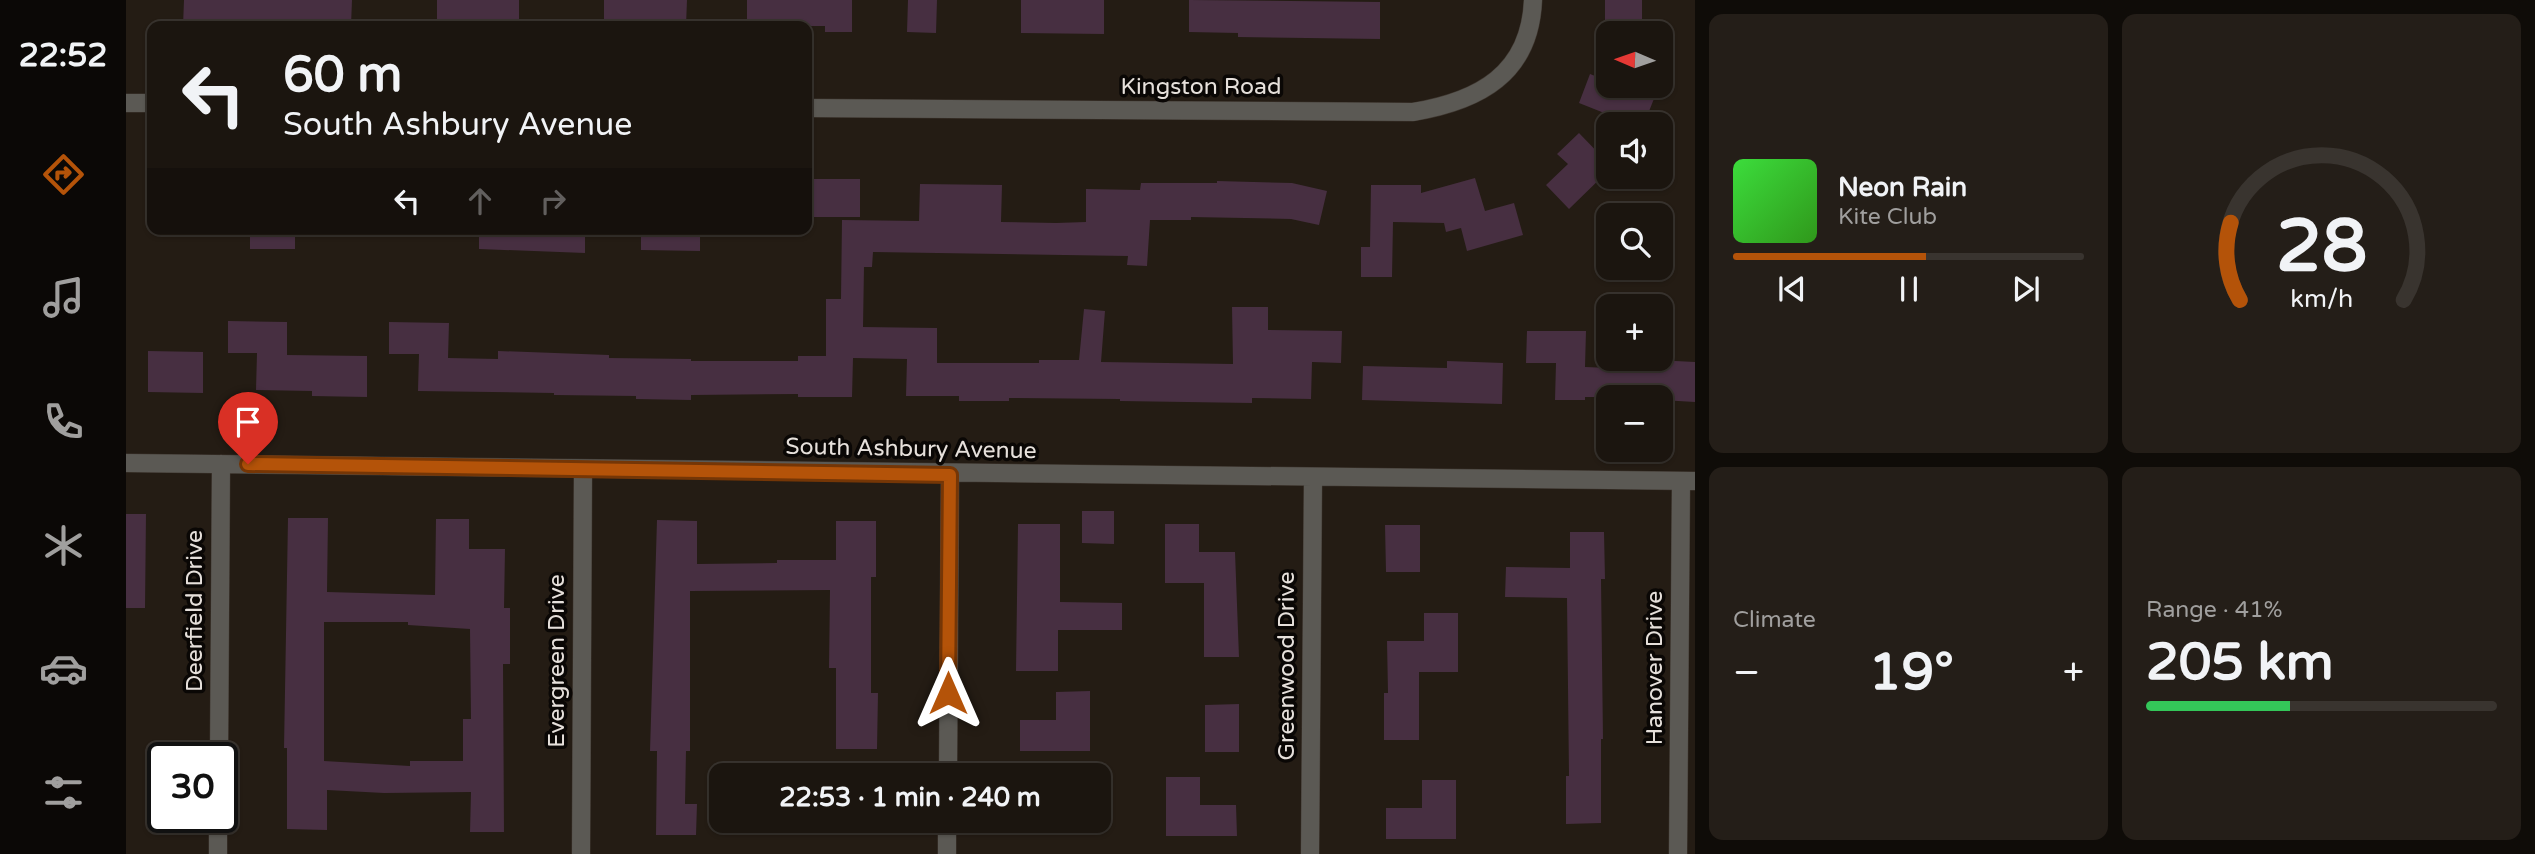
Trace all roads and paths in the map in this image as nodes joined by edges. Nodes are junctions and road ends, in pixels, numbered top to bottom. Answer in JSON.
{"nodes":[{"id":1,"x":1533,"y":0,"type":"edge"},
{"id":2,"x":126,"y":103,"type":"edge"},
{"id":3,"x":147,"y":103,"type":"edge"},
{"id":4,"x":812,"y":108,"type":"edge"},
{"id":5,"x":126,"y":463,"type":"edge"},
{"id":6,"x":221,"y":464,"type":"junction"},
{"id":7,"x":583,"y":469,"type":"junction"},
{"id":8,"x":950,"y":475,"type":"junction"},
{"id":9,"x":1312,"y":478,"type":"junction"},
{"id":10,"x":1688,"y":481,"type":"edge"},
{"id":11,"x":219,"y":742,"type":"edge"},
{"id":12,"x":948,"y":763,"type":"edge"},
{"id":13,"x":218,"y":833,"type":"edge"},
{"id":14,"x":947,"y":833,"type":"edge"},
{"id":15,"x":218,"y":854,"type":"edge"},
{"id":16,"x":581,"y":854,"type":"edge"},
{"id":17,"x":947,"y":854,"type":"edge"},
{"id":18,"x":1310,"y":854,"type":"edge"},
{"id":19,"x":1678,"y":854,"type":"edge"}],
"edges":[{"from":1,"to":4,"type":"street","name":"Kingston Road"},
{"from":2,"to":3,"type":"street"},
{"from":5,"to":6,"type":"street","name":"South Ashbury Avenue"},
{"from":6,"to":7,"type":"street","name":"South Ashbury Avenue"},
{"from":6,"to":11,"type":"street","name":"Deerfield Drive"},
{"from":7,"to":8,"type":"street","name":"South Ashbury Avenue"},
{"from":7,"to":16,"type":"street","name":"Evergreen Drive"},
{"from":8,"to":9,"type":"street","name":"South Ashbury Avenue"},
{"from":8,"to":12,"type":"street"},
{"from":9,"to":10,"type":"street","name":"South Ashbury Avenue"},
{"from":9,"to":18,"type":"street","name":"Greenwood Drive"},
{"from":10,"to":19,"type":"street","name":"Hanover Drive"},
{"from":13,"to":15,"type":"street"},
{"from":14,"to":17,"type":"street"}]}
